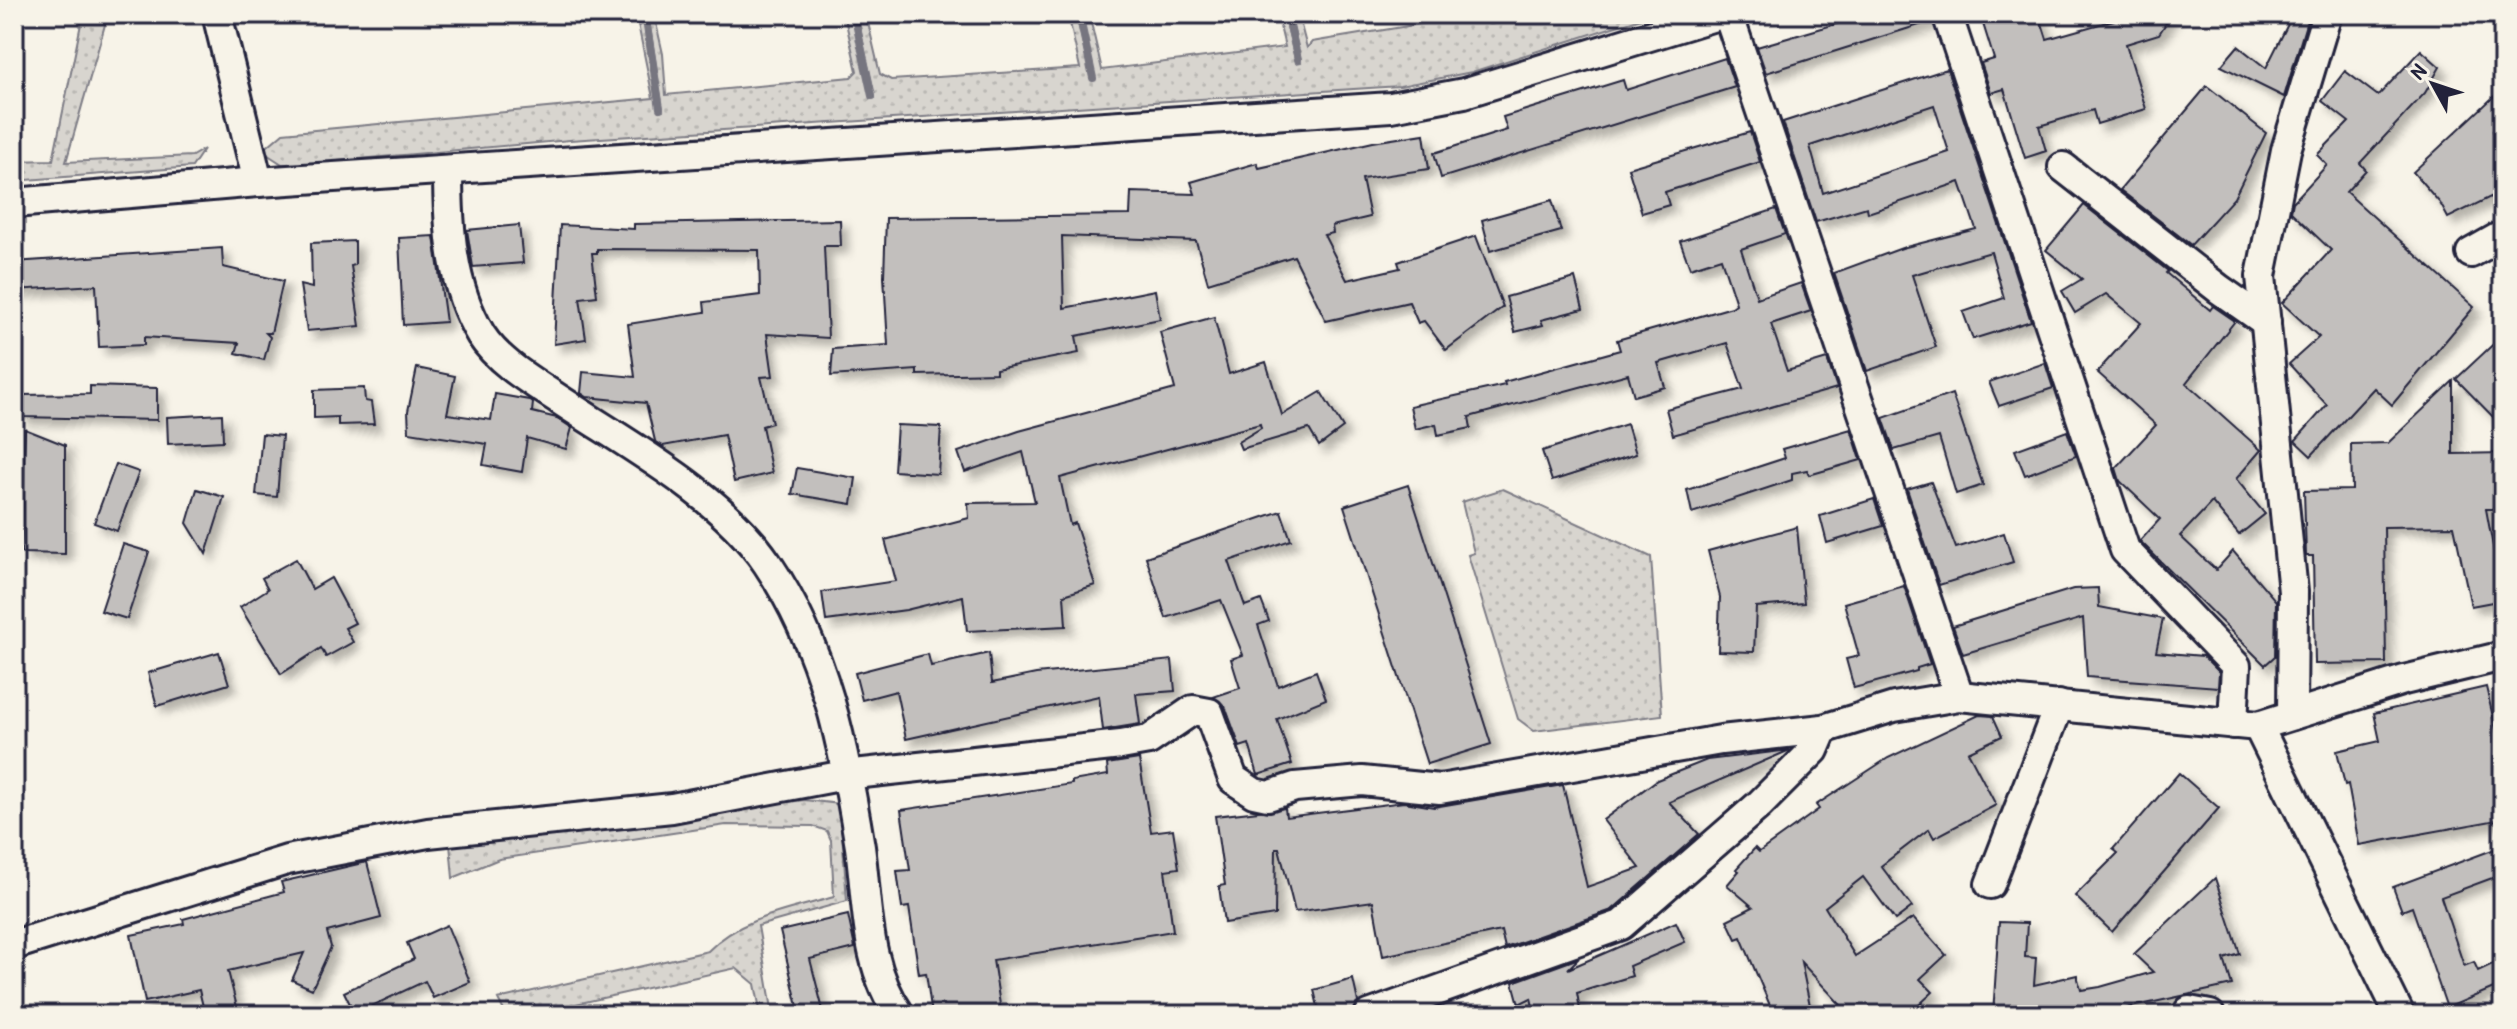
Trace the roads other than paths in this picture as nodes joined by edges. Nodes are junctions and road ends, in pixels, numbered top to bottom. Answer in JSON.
{"nodes":[{"id":1,"x":217,"y":14,"type":"edge"},
{"id":2,"x":1721,"y":14,"type":"edge"},
{"id":3,"x":1728,"y":14,"type":"edge"},
{"id":4,"x":1947,"y":14,"type":"edge"},
{"id":5,"x":2327,"y":14,"type":"edge"},
{"id":6,"x":2063,"y":167,"type":"dead end"},
{"id":7,"x":448,"y":171,"type":"junction"},
{"id":8,"x":258,"y":182,"type":"junction"},
{"id":9,"x":14,"y":203,"type":"edge"},
{"id":10,"x":2503,"y":235,"type":"edge"},
{"id":11,"x":2471,"y":253,"type":"dead end"},
{"id":12,"x":2266,"y":322,"type":"junction"},
{"id":13,"x":2503,"y":656,"type":"edge"},
{"id":14,"x":1959,"y":696,"type":"junction"},
{"id":15,"x":2059,"y":705,"type":"junction"},
{"id":16,"x":2292,"y":715,"type":"junction"},
{"id":17,"x":2246,"y":725,"type":"junction"},
{"id":18,"x":1823,"y":729,"type":"junction"},
{"id":19,"x":845,"y":775,"type":"junction"},
{"id":20,"x":1990,"y":884,"type":"dead end"},
{"id":21,"x":14,"y":945,"type":"edge"},
{"id":22,"x":900,"y":1015,"type":"edge"},
{"id":23,"x":1369,"y":1015,"type":"edge"},
{"id":24,"x":2400,"y":1015,"type":"edge"}],
"edges":[{"from":1,"to":8,"type":"street"},
{"from":2,"to":7,"type":"street"},
{"from":3,"to":14,"type":"street"},
{"from":4,"to":17,"type":"street"},
{"from":5,"to":12,"type":"street"},
{"from":6,"to":12,"type":"street"},
{"from":7,"to":8,"type":"street"},
{"from":7,"to":19,"type":"street"},
{"from":8,"to":9,"type":"street"},
{"from":10,"to":11,"type":"street"},
{"from":12,"to":16,"type":"street"},
{"from":13,"to":16,"type":"street"},
{"from":14,"to":15,"type":"street"},
{"from":14,"to":18,"type":"street"},
{"from":15,"to":17,"type":"street"},
{"from":15,"to":20,"type":"street"},
{"from":16,"to":17,"type":"street"},
{"from":17,"to":24,"type":"street"},
{"from":18,"to":19,"type":"street"},
{"from":18,"to":23,"type":"street"},
{"from":19,"to":21,"type":"street"},
{"from":19,"to":22,"type":"street"}]}
